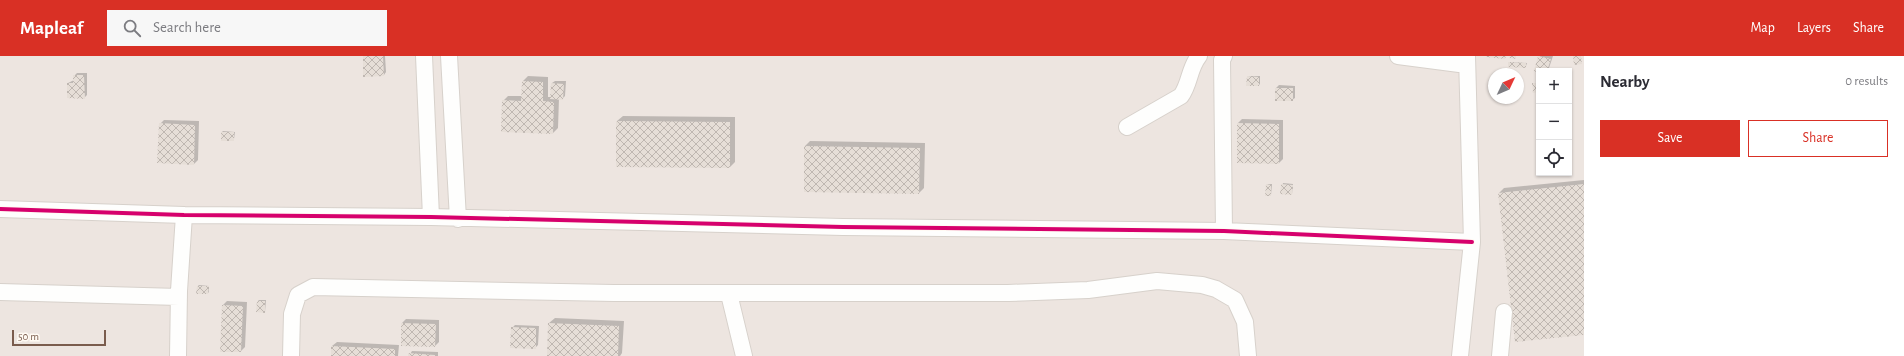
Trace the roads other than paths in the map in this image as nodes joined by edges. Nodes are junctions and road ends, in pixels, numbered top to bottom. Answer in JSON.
{"nodes":[{"id":1,"x":424,"y":56,"type":"edge"},
{"id":2,"x":449,"y":56,"type":"edge"},
{"id":3,"x":1199,"y":56,"type":"edge"},
{"id":4,"x":1224,"y":56,"type":"edge"},
{"id":5,"x":1398,"y":56,"type":"edge"},
{"id":6,"x":1467,"y":60,"type":"edge"},
{"id":7,"x":1127,"y":127,"type":"dead end"},
{"id":8,"x":0,"y":209,"type":"edge"},
{"id":9,"x":184,"y":215,"type":"junction"},
{"id":10,"x":431,"y":217,"type":"junction"},
{"id":11,"x":458,"y":219,"type":"junction"},
{"id":12,"x":1224,"y":231,"type":"junction"},
{"id":13,"x":1472,"y":242,"type":"junction"},
{"id":14,"x":0,"y":292,"type":"edge"},
{"id":15,"x":728,"y":294,"type":"junction"},
{"id":16,"x":179,"y":297,"type":"junction"},
{"id":17,"x":1504,"y":312,"type":"dead end"},
{"id":18,"x":178,"y":356,"type":"edge"},
{"id":19,"x":291,"y":356,"type":"edge"},
{"id":20,"x":744,"y":356,"type":"edge"},
{"id":21,"x":1248,"y":356,"type":"edge"},
{"id":22,"x":1460,"y":356,"type":"edge"},
{"id":23,"x":1500,"y":356,"type":"edge"}],
"edges":[{"from":1,"to":10,"type":"street"},
{"from":2,"to":11,"type":"street"},
{"from":3,"to":7,"type":"street"},
{"from":4,"to":12,"type":"street"},
{"from":5,"to":6,"type":"street"},
{"from":6,"to":13,"type":"street"},
{"from":8,"to":9,"type":"street"},
{"from":9,"to":10,"type":"street"},
{"from":9,"to":16,"type":"street"},
{"from":10,"to":11,"type":"street"},
{"from":11,"to":12,"type":"street"},
{"from":12,"to":13,"type":"street"},
{"from":13,"to":22,"type":"street"},
{"from":14,"to":16,"type":"street"},
{"from":15,"to":19,"type":"street"},
{"from":15,"to":20,"type":"street"},
{"from":15,"to":21,"type":"street"},
{"from":16,"to":18,"type":"street"},
{"from":17,"to":23,"type":"street"}]}
